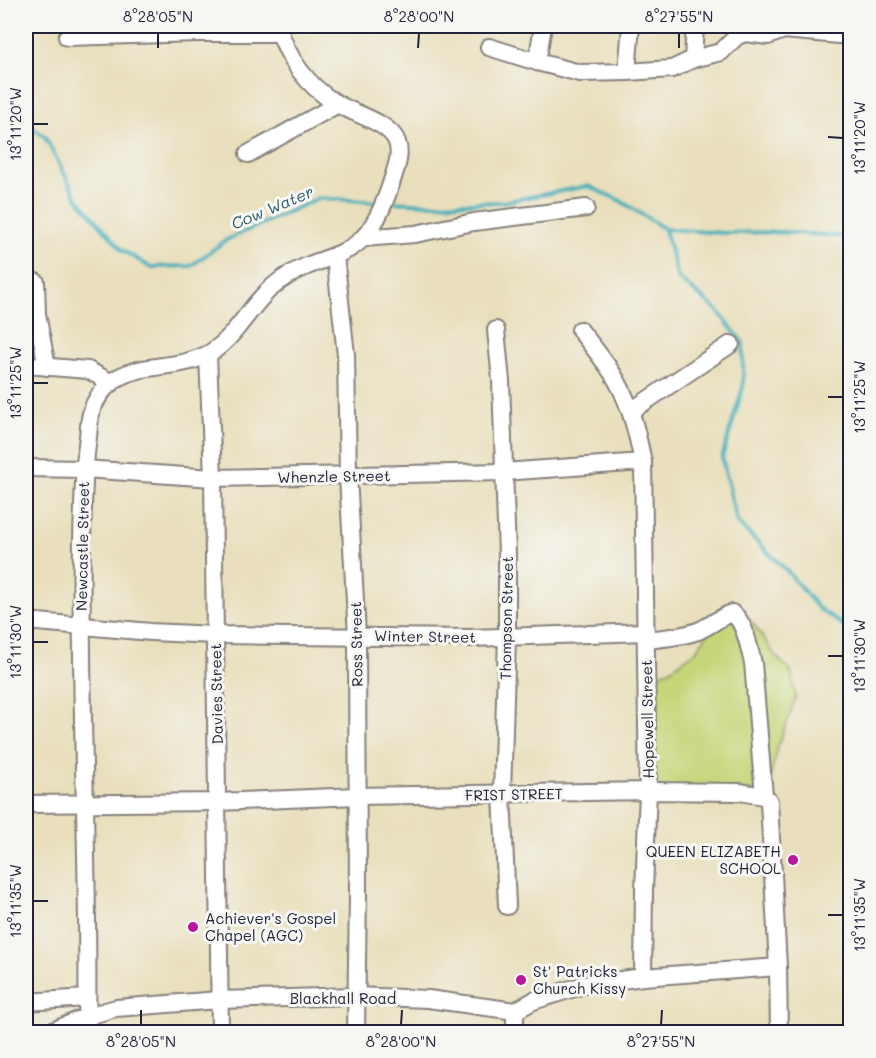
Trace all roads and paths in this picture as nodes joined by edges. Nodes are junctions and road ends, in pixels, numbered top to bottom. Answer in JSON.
{"nodes":[{"id":1,"x":543,"y":26,"type":"edge"},
{"id":2,"x":631,"y":26,"type":"edge"},
{"id":3,"x":695,"y":26,"type":"edge"},
{"id":4,"x":279,"y":29,"type":"edge"},
{"id":5,"x":850,"y":36,"type":"edge"},
{"id":6,"x":67,"y":37,"type":"dead end"},
{"id":7,"x":489,"y":47,"type":"dead end"},
{"id":8,"x":693,"y":59,"type":"junction"},
{"id":9,"x":537,"y":62,"type":"junction"},
{"id":10,"x":627,"y":72,"type":"junction"},
{"id":11,"x":338,"y":104,"type":"junction"},
{"id":12,"x":248,"y":154,"type":"dead end"},
{"id":13,"x":586,"y":208,"type":"dead end"},
{"id":14,"x":363,"y":238,"type":"junction"},
{"id":15,"x":335,"y":256,"type":"junction"},
{"id":16,"x":36,"y":282,"type":"dead end"},
{"id":17,"x":496,"y":330,"type":"dead end"},
{"id":18,"x":580,"y":330,"type":"dead end"},
{"id":19,"x":731,"y":345,"type":"dead end"},
{"id":20,"x":208,"y":355,"type":"junction"},
{"id":21,"x":26,"y":365,"type":"edge"},
{"id":22,"x":47,"y":366,"type":"junction"},
{"id":23,"x":112,"y":383,"type":"junction"},
{"id":24,"x":631,"y":411,"type":"junction"},
{"id":25,"x":643,"y":462,"type":"junction"},
{"id":26,"x":26,"y":468,"type":"edge"},
{"id":27,"x":84,"y":469,"type":"junction"},
{"id":28,"x":503,"y":472,"type":"junction"},
{"id":29,"x":348,"y":476,"type":"junction"},
{"id":30,"x":213,"y":478,"type":"junction"},
{"id":31,"x":26,"y":621,"type":"edge"},
{"id":32,"x":80,"y":624,"type":"junction"},
{"id":33,"x":215,"y":635,"type":"junction"},
{"id":34,"x":357,"y":636,"type":"junction"},
{"id":35,"x":507,"y":636,"type":"junction"},
{"id":36,"x":646,"y":636,"type":"junction"},
{"id":37,"x":648,"y":791,"type":"junction"},
{"id":38,"x":502,"y":794,"type":"junction"},
{"id":39,"x":357,"y":796,"type":"junction"},
{"id":40,"x":764,"y":796,"type":"junction"},
{"id":41,"x":218,"y":802,"type":"junction"},
{"id":42,"x":26,"y":804,"type":"edge"},
{"id":43,"x":84,"y":804,"type":"junction"},
{"id":44,"x":507,"y":906,"type":"dead end"},
{"id":45,"x":778,"y":967,"type":"junction"},
{"id":46,"x":643,"y":977,"type":"junction"},
{"id":47,"x":355,"y":996,"type":"junction"},
{"id":48,"x":87,"y":998,"type":"junction"},
{"id":49,"x":219,"y":1000,"type":"junction"},
{"id":50,"x":26,"y":1002,"type":"edge"},
{"id":51,"x":515,"y":1011,"type":"junction"},
{"id":52,"x":88,"y":1024,"type":"edge"},
{"id":53,"x":50,"y":1032,"type":"edge"},
{"id":54,"x":220,"y":1032,"type":"edge"},
{"id":55,"x":356,"y":1032,"type":"edge"},
{"id":56,"x":515,"y":1032,"type":"edge"},
{"id":57,"x":779,"y":1032,"type":"edge"}],
"edges":[{"from":1,"to":9,"type":"street"},
{"from":2,"to":10,"type":"street"},
{"from":3,"to":8,"type":"street"},
{"from":4,"to":6,"type":"street"},
{"from":4,"to":11,"type":"street"},
{"from":5,"to":8,"type":"street"},
{"from":7,"to":9,"type":"street"},
{"from":8,"to":10,"type":"street"},
{"from":9,"to":10,"type":"street"},
{"from":11,"to":12,"type":"street"},
{"from":11,"to":14,"type":"street","name":"Newcastle Street"},
{"from":13,"to":14,"type":"street"},
{"from":14,"to":15,"type":"street","name":"Newcastle Street"},
{"from":15,"to":20,"type":"street","name":"Newcastle Street"},
{"from":15,"to":29,"type":"street","name":"Ross Street"},
{"from":16,"to":22,"type":"street"},
{"from":17,"to":28,"type":"street","name":"Thompson Street"},
{"from":18,"to":24,"type":"street"},
{"from":19,"to":24,"type":"street"},
{"from":20,"to":23,"type":"street","name":"Newcastle Street"},
{"from":20,"to":30,"type":"street","name":"Davies Street"},
{"from":21,"to":22,"type":"street"},
{"from":22,"to":23,"type":"street"},
{"from":23,"to":27,"type":"street","name":"Newcastle Street"},
{"from":24,"to":25,"type":"street"},
{"from":25,"to":28,"type":"street","name":"Whenzle Street"},
{"from":25,"to":36,"type":"street","name":"Hopewell Street"},
{"from":26,"to":27,"type":"street","name":"Whenzle Street"},
{"from":27,"to":30,"type":"street","name":"Whenzle Street"},
{"from":27,"to":32,"type":"street","name":"Newcastle Street"},
{"from":28,"to":29,"type":"street","name":"Whenzle Street"},
{"from":28,"to":35,"type":"street","name":"Thompson Street"},
{"from":29,"to":30,"type":"street","name":"Whenzle Street"},
{"from":29,"to":34,"type":"street","name":"Ross Street"},
{"from":30,"to":33,"type":"street","name":"Davies Street"},
{"from":31,"to":32,"type":"street","name":"Winter Street"},
{"from":32,"to":33,"type":"street","name":"Winter Street"},
{"from":32,"to":43,"type":"street","name":"Newcastle Street"},
{"from":33,"to":34,"type":"street","name":"Winter Street"},
{"from":33,"to":41,"type":"street","name":"Davies Street"},
{"from":34,"to":35,"type":"street","name":"Winter Street"},
{"from":34,"to":39,"type":"street","name":"Ross Street"},
{"from":35,"to":36,"type":"street","name":"Winter Street"},
{"from":35,"to":38,"type":"street","name":"Thompson Street"},
{"from":36,"to":37,"type":"street","name":"Hopewell Street"},
{"from":36,"to":40,"type":"street","name":"Winter Street"},
{"from":37,"to":38,"type":"street","name":"FRIST STREET"},
{"from":37,"to":40,"type":"street","name":"FRIST STREET"},
{"from":37,"to":46,"type":"street","name":"Hopewell Street"},
{"from":38,"to":39,"type":"street","name":"FRIST STREET"},
{"from":38,"to":44,"type":"street","name":"Thompson Street"},
{"from":39,"to":41,"type":"street","name":"FRIST STREET"},
{"from":39,"to":47,"type":"street","name":"Ross Street"},
{"from":40,"to":45,"type":"street"},
{"from":41,"to":43,"type":"street","name":"FRIST STREET"},
{"from":41,"to":49,"type":"street","name":"Davies Street"},
{"from":42,"to":43,"type":"street","name":"FRIST STREET"},
{"from":43,"to":48,"type":"street","name":"Newcastle Street"},
{"from":45,"to":46,"type":"street"},
{"from":45,"to":57,"type":"street"},
{"from":46,"to":51,"type":"street"},
{"from":47,"to":49,"type":"street","name":"Blackhall Road"},
{"from":47,"to":51,"type":"street","name":"Blackhall Road"},
{"from":47,"to":55,"type":"street","name":"Ross Street"},
{"from":48,"to":50,"type":"street"},
{"from":48,"to":52,"type":"street","name":"Newcastle Street"},
{"from":49,"to":52,"type":"street","name":"Blackhall Road"},
{"from":49,"to":54,"type":"street","name":"Davies Street"},
{"from":51,"to":56,"type":"street"},
{"from":52,"to":53,"type":"street","name":"Blackhall Road"}]}
